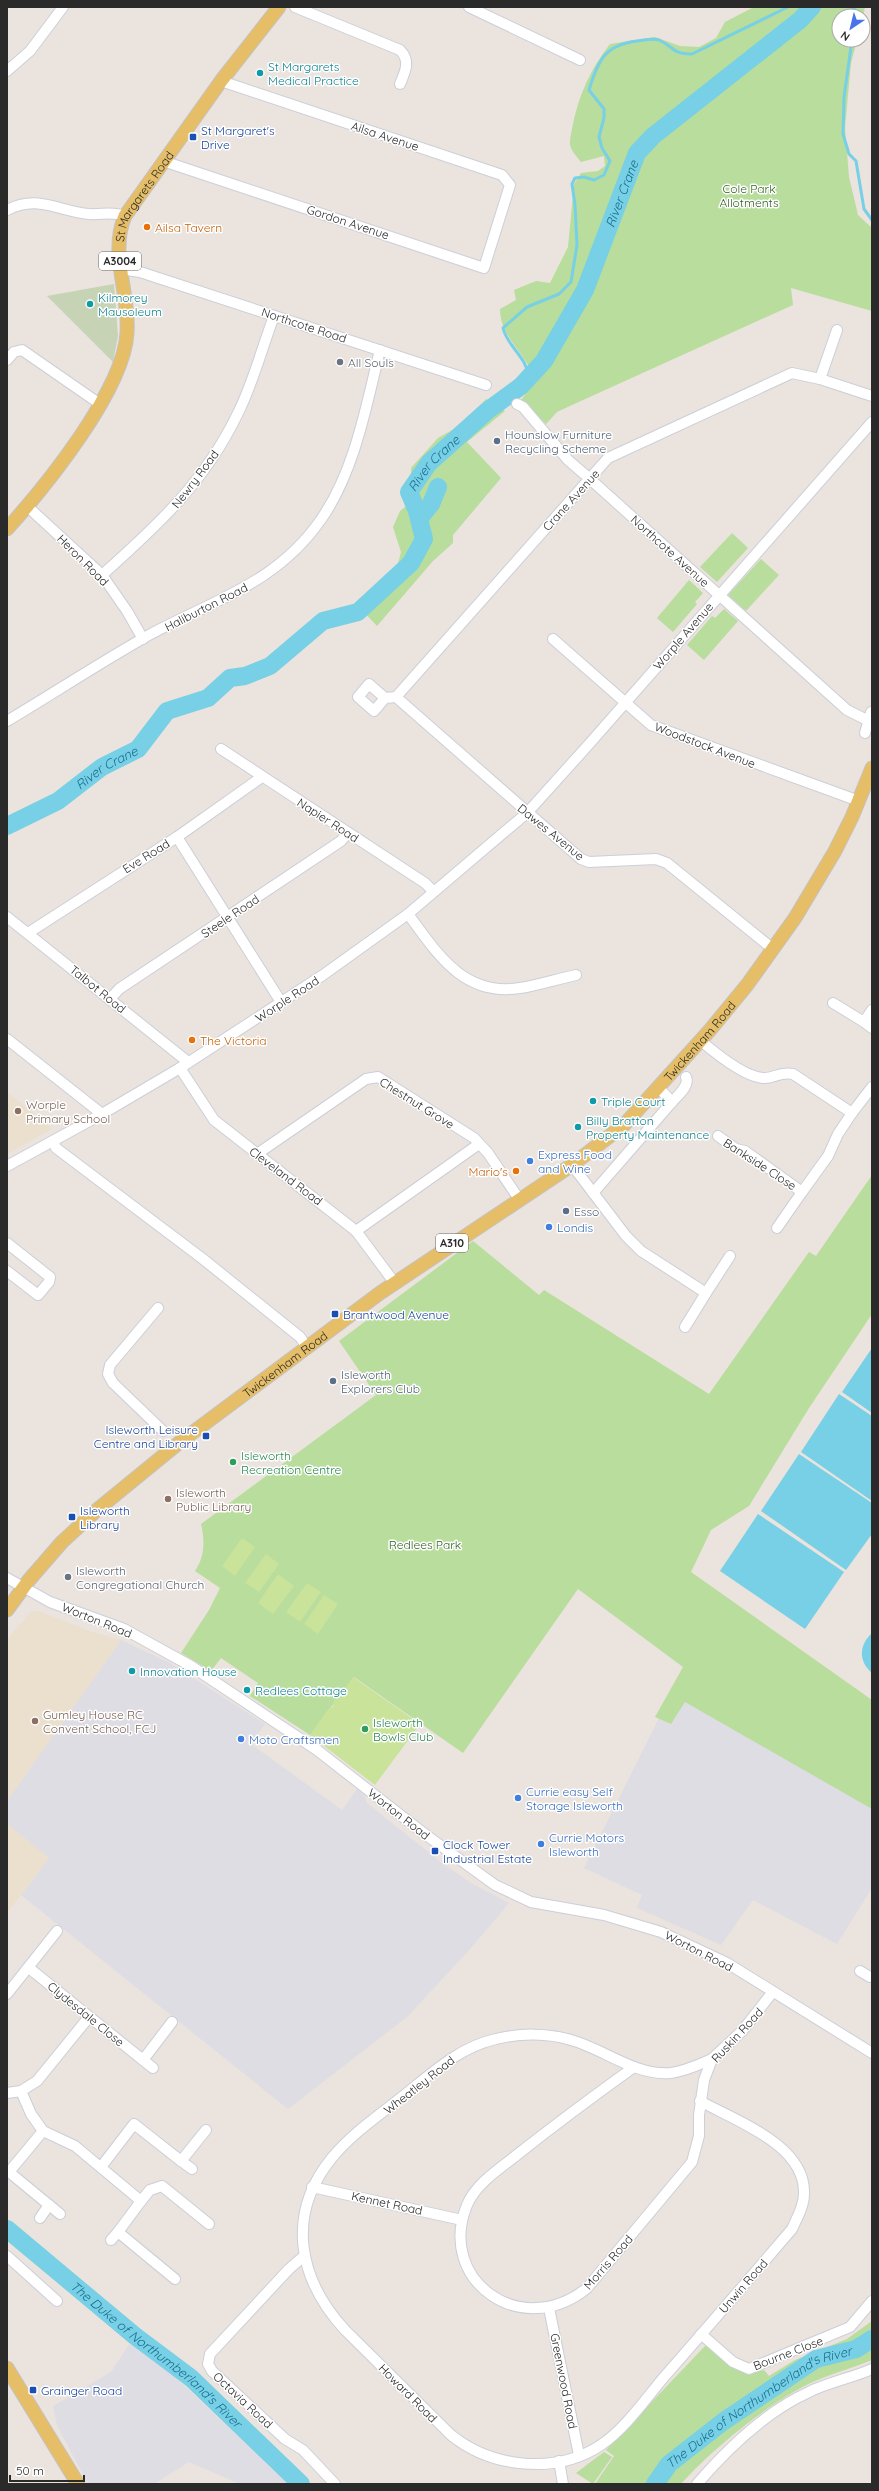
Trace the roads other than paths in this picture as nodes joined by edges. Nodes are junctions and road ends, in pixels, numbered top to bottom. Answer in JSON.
{"nodes":[{"id":1,"x":63,"y":7,"type":"edge"},
{"id":2,"x":279,"y":7,"type":"edge"},
{"id":3,"x":295,"y":7,"type":"edge"},
{"id":4,"x":469,"y":7,"type":"edge"},
{"id":5,"x":580,"y":60,"type":"dead end"},
{"id":6,"x":7,"y":71,"type":"edge"},
{"id":7,"x":221,"y":81,"type":"junction"},
{"id":8,"x":400,"y":84,"type":"dead end"},
{"id":9,"x":163,"y":161,"type":"junction"},
{"id":10,"x":7,"y":210,"type":"edge"},
{"id":11,"x":125,"y":216,"type":"junction"},
{"id":12,"x":500,"y":220,"type":"joint"},
{"id":13,"x":120,"y":269,"type":"junction"},
{"id":14,"x":274,"y":316,"type":"junction"},
{"id":15,"x":837,"y":330,"type":"dead end"},
{"id":16,"x":380,"y":350,"type":"junction"},
{"id":17,"x":7,"y":360,"type":"edge"},
{"id":18,"x":820,"y":379,"type":"junction"},
{"id":19,"x":486,"y":385,"type":"dead end"},
{"id":20,"x":872,"y":396,"type":"edge"},
{"id":21,"x":100,"y":404,"type":"junction"},
{"id":22,"x":517,"y":404,"type":"dead end"},
{"id":23,"x":872,"y":422,"type":"edge"},
{"id":24,"x":590,"y":479,"type":"junction"},
{"id":25,"x":28,"y":506,"type":"junction"},
{"id":26,"x":7,"y":529,"type":"edge"},
{"id":27,"x":102,"y":575,"type":"junction"},
{"id":28,"x":720,"y":595,"type":"junction"},
{"id":29,"x":143,"y":639,"type":"junction"},
{"id":30,"x":553,"y":639,"type":"dead end"},
{"id":31,"x":396,"y":697,"type":"junction"},
{"id":32,"x":385,"y":698,"type":"dead end"},
{"id":33,"x":625,"y":703,"type":"junction"},
{"id":34,"x":870,"y":717,"type":"edge"},
{"id":35,"x":7,"y":721,"type":"edge"},
{"id":36,"x":865,"y":733,"type":"dead end"},
{"id":37,"x":221,"y":750,"type":"dead end"},
{"id":38,"x":872,"y":768,"type":"edge"},
{"id":39,"x":262,"y":777,"type":"junction"},
{"id":40,"x":869,"y":780,"type":"edge"},
{"id":41,"x":860,"y":801,"type":"junction"},
{"id":42,"x":527,"y":813,"type":"junction"},
{"id":43,"x":348,"y":833,"type":"junction"},
{"id":44,"x":177,"y":837,"type":"junction"},
{"id":45,"x":489,"y":845,"type":"joint"},
{"id":46,"x":433,"y":891,"type":"junction"},
{"id":47,"x":408,"y":914,"type":"junction"},
{"id":48,"x":7,"y":917,"type":"edge"},
{"id":49,"x":227,"y":917,"type":"junction"},
{"id":50,"x":28,"y":933,"type":"junction"},
{"id":51,"x":773,"y":949,"type":"junction"},
{"id":52,"x":576,"y":975,"type":"dead end"},
{"id":53,"x":111,"y":998,"type":"junction"},
{"id":54,"x":281,"y":1002,"type":"junction"},
{"id":55,"x":833,"y":1003,"type":"dead end"},
{"id":56,"x":872,"y":1010,"type":"edge"},
{"id":57,"x":868,"y":1025,"type":"edge"},
{"id":58,"x":7,"y":1039,"type":"edge"},
{"id":59,"x":701,"y":1041,"type":"junction"},
{"id":60,"x":184,"y":1065,"type":"junction"},
{"id":61,"x":686,"y":1076,"type":"dead end"},
{"id":62,"x":659,"y":1088,"type":"junction"},
{"id":63,"x":872,"y":1088,"type":"edge"},
{"id":64,"x":672,"y":1102,"type":"junction"},
{"id":65,"x":102,"y":1114,"type":"junction"},
{"id":66,"x":852,"y":1114,"type":"junction"},
{"id":67,"x":718,"y":1136,"type":"dead end"},
{"id":68,"x":52,"y":1141,"type":"junction"},
{"id":69,"x":480,"y":1144,"type":"junction"},
{"id":70,"x":257,"y":1154,"type":"junction"},
{"id":71,"x":572,"y":1165,"type":"junction"},
{"id":72,"x":7,"y":1166,"type":"edge"},
{"id":73,"x":593,"y":1192,"type":"junction"},
{"id":74,"x":802,"y":1192,"type":"junction"},
{"id":75,"x":519,"y":1199,"type":"junction"},
{"id":76,"x":777,"y":1228,"type":"dead end"},
{"id":77,"x":356,"y":1231,"type":"junction"},
{"id":78,"x":7,"y":1243,"type":"edge"},
{"id":79,"x":730,"y":1256,"type":"dead end"},
{"id":80,"x":7,"y":1272,"type":"edge"},
{"id":81,"x":394,"y":1282,"type":"junction"},
{"id":82,"x":706,"y":1293,"type":"junction"},
{"id":83,"x":158,"y":1308,"type":"dead end"},
{"id":84,"x":686,"y":1327,"type":"dead end"},
{"id":85,"x":306,"y":1346,"type":"junction"},
{"id":86,"x":163,"y":1431,"type":"dead end"},
{"id":87,"x":7,"y":1578,"type":"edge"},
{"id":88,"x":24,"y":1587,"type":"junction"},
{"id":89,"x":7,"y":1610,"type":"edge"},
{"id":90,"x":57,"y":1931,"type":"dead end"},
{"id":91,"x":29,"y":1968,"type":"junction"},
{"id":92,"x":860,"y":1971,"type":"dead end"},
{"id":93,"x":871,"y":1976,"type":"edge"},
{"id":94,"x":772,"y":1993,"type":"junction"},
{"id":95,"x":7,"y":1994,"type":"edge"},
{"id":96,"x":89,"y":2017,"type":"junction"},
{"id":97,"x":172,"y":2022,"type":"dead end"},
{"id":98,"x":872,"y":2053,"type":"edge"},
{"id":99,"x":712,"y":2059,"type":"junction"},
{"id":100,"x":143,"y":2060,"type":"junction"},
{"id":101,"x":634,"y":2067,"type":"junction"},
{"id":102,"x":153,"y":2068,"type":"dead end"},
{"id":103,"x":21,"y":2091,"type":"junction"},
{"id":104,"x":7,"y":2093,"type":"edge"},
{"id":105,"x":700,"y":2102,"type":"junction"},
{"id":106,"x":206,"y":2130,"type":"dead end"},
{"id":107,"x":43,"y":2131,"type":"junction"},
{"id":108,"x":181,"y":2161,"type":"junction"},
{"id":109,"x":100,"y":2167,"type":"junction"},
{"id":110,"x":192,"y":2169,"type":"dead end"},
{"id":111,"x":8,"y":2174,"type":"edge"},
{"id":112,"x":312,"y":2187,"type":"junction"},
{"id":113,"x":141,"y":2201,"type":"junction"},
{"id":114,"x":49,"y":2205,"type":"junction"},
{"id":115,"x":60,"y":2214,"type":"dead end"},
{"id":116,"x":40,"y":2218,"type":"dead end"},
{"id":117,"x":462,"y":2220,"type":"junction"},
{"id":118,"x":209,"y":2224,"type":"dead end"},
{"id":119,"x":118,"y":2232,"type":"junction"},
{"id":120,"x":110,"y":2240,"type":"dead end"},
{"id":121,"x":304,"y":2256,"type":"junction"},
{"id":122,"x":8,"y":2260,"type":"edge"},
{"id":123,"x":175,"y":2279,"type":"dead end"},
{"id":124,"x":57,"y":2301,"type":"dead end"},
{"id":125,"x":872,"y":2301,"type":"edge"},
{"id":126,"x":549,"y":2308,"type":"junction"},
{"id":127,"x":701,"y":2334,"type":"junction"},
{"id":128,"x":7,"y":2368,"type":"edge"},
{"id":129,"x":872,"y":2368,"type":"edge"},
{"id":130,"x":11,"y":2382,"type":"edge"},
{"id":131,"x":579,"y":2455,"type":"junction"},
{"id":132,"x":559,"y":2461,"type":"junction"},
{"id":133,"x":78,"y":2484,"type":"edge"},
{"id":134,"x":335,"y":2484,"type":"edge"},
{"id":135,"x":563,"y":2484,"type":"edge"},
{"id":136,"x":697,"y":2484,"type":"edge"}],
"edges":[{"from":1,"to":6,"type":"street"},
{"from":2,"to":7,"type":"main road","name":"St Margarets Road","number":"A3004"},
{"from":3,"to":8,"type":"street"},
{"from":4,"to":5,"type":"street"},
{"from":7,"to":9,"type":"main road","name":"St Margarets Road","number":"A3004"},
{"from":7,"to":12,"type":"street","name":"Ailsa Avenue"},
{"from":9,"to":11,"type":"main road","name":"St Margarets Road","number":"A3004"},
{"from":9,"to":12,"type":"street","name":"Gordon Avenue"},
{"from":10,"to":11,"type":"street"},
{"from":11,"to":13,"type":"main road","name":"St Margarets Road","number":"A3004"},
{"from":13,"to":14,"type":"street","name":"Northcote Road"},
{"from":13,"to":21,"type":"main road","name":"St Margarets Road","number":"A3004"},
{"from":14,"to":16,"type":"street","name":"Northcote Road"},
{"from":14,"to":27,"type":"street","name":"Newry Road"},
{"from":15,"to":18,"type":"street"},
{"from":16,"to":19,"type":"street","name":"Northcote Road"},
{"from":16,"to":29,"type":"street","name":"Haliburton Road"},
{"from":17,"to":21,"type":"street"},
{"from":18,"to":20,"type":"street","name":"Crane Avenue"},
{"from":18,"to":24,"type":"street","name":"Crane Avenue"},
{"from":21,"to":25,"type":"main road","name":"St Margarets Road","number":"A3004"},
{"from":22,"to":24,"type":"street","name":"Northcote Avenue"},
{"from":23,"to":28,"type":"street","name":"Worple Avenue"},
{"from":24,"to":28,"type":"street","name":"Northcote Avenue"},
{"from":24,"to":31,"type":"street","name":"Crane Avenue"},
{"from":25,"to":26,"type":"main road","name":"St Margarets Road","number":"A3004"},
{"from":25,"to":27,"type":"street","name":"Heron Road"},
{"from":27,"to":29,"type":"street","name":"Heron Road"},
{"from":28,"to":33,"type":"street","name":"Worple Avenue"},
{"from":28,"to":34,"type":"street","name":"Northcote Avenue"},
{"from":29,"to":35,"type":"street","name":"Haliburton Road"},
{"from":30,"to":33,"type":"street","name":"Woodstock Avenue"},
{"from":31,"to":32,"type":"street"},
{"from":31,"to":42,"type":"street","name":"Dawes Avenue"},
{"from":33,"to":41,"type":"street","name":"Woodstock Avenue"},
{"from":33,"to":42,"type":"street","name":"Worple Avenue"},
{"from":34,"to":36,"type":"street","name":"Northcote Avenue"},
{"from":37,"to":39,"type":"street","name":"Napier Road"},
{"from":38,"to":40,"type":"main road","name":"Twickenham Road","number":"A310"},
{"from":39,"to":43,"type":"street","name":"Napier Road"},
{"from":39,"to":44,"type":"street","name":"Eve Road"},
{"from":40,"to":41,"type":"main road","name":"Twickenham Road","number":"A310"},
{"from":41,"to":51,"type":"main road","name":"Twickenham Road","number":"A310"},
{"from":42,"to":45,"type":"street","name":"Worple Avenue"},
{"from":42,"to":51,"type":"street","name":"Dawes Avenue"},
{"from":43,"to":46,"type":"street","name":"Napier Road"},
{"from":43,"to":49,"type":"street","name":"Steele Road"},
{"from":44,"to":49,"type":"street"},
{"from":44,"to":50,"type":"street","name":"Eve Road"},
{"from":45,"to":46,"type":"street","name":"Worple Road"},
{"from":46,"to":47,"type":"street","name":"Worple Road"},
{"from":47,"to":52,"type":"street"},
{"from":47,"to":54,"type":"street","name":"Worple Road"},
{"from":48,"to":50,"type":"street","name":"Talbot Road"},
{"from":49,"to":53,"type":"street","name":"Steele Road"},
{"from":49,"to":54,"type":"street"},
{"from":50,"to":53,"type":"street","name":"Talbot Road"},
{"from":51,"to":59,"type":"main road","name":"Twickenham Road","number":"A310"},
{"from":53,"to":60,"type":"street","name":"Talbot Road"},
{"from":54,"to":60,"type":"street","name":"Worple Road"},
{"from":55,"to":57,"type":"street"},
{"from":56,"to":57,"type":"street"},
{"from":58,"to":65,"type":"street"},
{"from":59,"to":62,"type":"main road","name":"Twickenham Road","number":"A310"},
{"from":59,"to":66,"type":"street"},
{"from":60,"to":65,"type":"street","name":"Worple Road"},
{"from":60,"to":70,"type":"street","name":"Cleveland Road"},
{"from":61,"to":64,"type":"street"},
{"from":62,"to":64,"type":"street"},
{"from":62,"to":71,"type":"main road","name":"Twickenham Road","number":"A310"},
{"from":63,"to":66,"type":"street","name":"Bankside Close"},
{"from":64,"to":73,"type":"street"},
{"from":65,"to":68,"type":"street","name":"Worple Road"},
{"from":66,"to":74,"type":"street","name":"Bankside Close"},
{"from":67,"to":74,"type":"street","name":"Bankside Close"},
{"from":68,"to":72,"type":"street","name":"Worple Road"},
{"from":68,"to":85,"type":"street"},
{"from":69,"to":70,"type":"street","name":"Chestnut Grove"},
{"from":69,"to":75,"type":"street","name":"Chestnut Grove"},
{"from":69,"to":77,"type":"street"},
{"from":70,"to":77,"type":"street","name":"Cleveland Road"},
{"from":71,"to":73,"type":"street"},
{"from":71,"to":75,"type":"main road","name":"Twickenham Road","number":"A310"},
{"from":73,"to":82,"type":"street"},
{"from":74,"to":76,"type":"street","name":"Bankside Close"},
{"from":75,"to":81,"type":"main road","name":"Twickenham Road","number":"A310"},
{"from":77,"to":81,"type":"street","name":"Cleveland Road"},
{"from":78,"to":80,"type":"street"},
{"from":79,"to":82,"type":"street"},
{"from":81,"to":85,"type":"main road","name":"Twickenham Road","number":"A310"},
{"from":82,"to":84,"type":"street"},
{"from":83,"to":86,"type":"street"},
{"from":85,"to":88,"type":"main road","name":"Twickenham Road","number":"A310"},
{"from":87,"to":88,"type":"street","name":"Worton Road"},
{"from":88,"to":89,"type":"main road","name":"Twickenham Road","number":"A310"},
{"from":88,"to":94,"type":"street","name":"Worton Road"},
{"from":90,"to":91,"type":"street"},
{"from":91,"to":95,"type":"street"},
{"from":91,"to":96,"type":"street","name":"Clydesdale Close"},
{"from":92,"to":93,"type":"street"},
{"from":94,"to":98,"type":"street","name":"Worton Road"},
{"from":94,"to":99,"type":"street","name":"Ruskin Road"},
{"from":96,"to":100,"type":"street","name":"Clydesdale Close"},
{"from":96,"to":103,"type":"street"},
{"from":97,"to":100,"type":"street"},
{"from":99,"to":101,"type":"street","name":"Wheatley Road"},
{"from":99,"to":105,"type":"street","name":"Ruskin Road"},
{"from":100,"to":102,"type":"street","name":"Clydesdale Close"},
{"from":101,"to":112,"type":"street","name":"Wheatley Road"},
{"from":101,"to":117,"type":"street","name":"Morris Road"},
{"from":103,"to":104,"type":"street"},
{"from":103,"to":107,"type":"street"},
{"from":105,"to":126,"type":"street","name":"Morris Road"},
{"from":105,"to":127,"type":"street","name":"Unwin Road"},
{"from":106,"to":108,"type":"street"},
{"from":107,"to":109,"type":"street"},
{"from":107,"to":111,"type":"street"},
{"from":108,"to":109,"type":"street"},
{"from":108,"to":110,"type":"street"},
{"from":109,"to":113,"type":"street"},
{"from":111,"to":114,"type":"street"},
{"from":112,"to":117,"type":"street","name":"Kennet Road"},
{"from":112,"to":121,"type":"street","name":"Wheatley Road"},
{"from":113,"to":118,"type":"street"},
{"from":113,"to":119,"type":"street"},
{"from":114,"to":115,"type":"street"},
{"from":114,"to":116,"type":"street"},
{"from":117,"to":126,"type":"street","name":"Morris Road"},
{"from":119,"to":120,"type":"street"},
{"from":119,"to":123,"type":"street"},
{"from":121,"to":132,"type":"street","name":"Howard Road"},
{"from":121,"to":134,"type":"street","name":"Octavia Road"},
{"from":122,"to":124,"type":"street"},
{"from":125,"to":127,"type":"street","name":"Bourne Close"},
{"from":126,"to":131,"type":"street","name":"Greenwood Road"},
{"from":127,"to":131,"type":"street","name":"Unwin Road"},
{"from":128,"to":130,"type":"main road"},
{"from":129,"to":136,"type":"street"},
{"from":130,"to":133,"type":"main road"},
{"from":131,"to":132,"type":"street","name":"Unwin Road"},
{"from":132,"to":135,"type":"street"}]}
